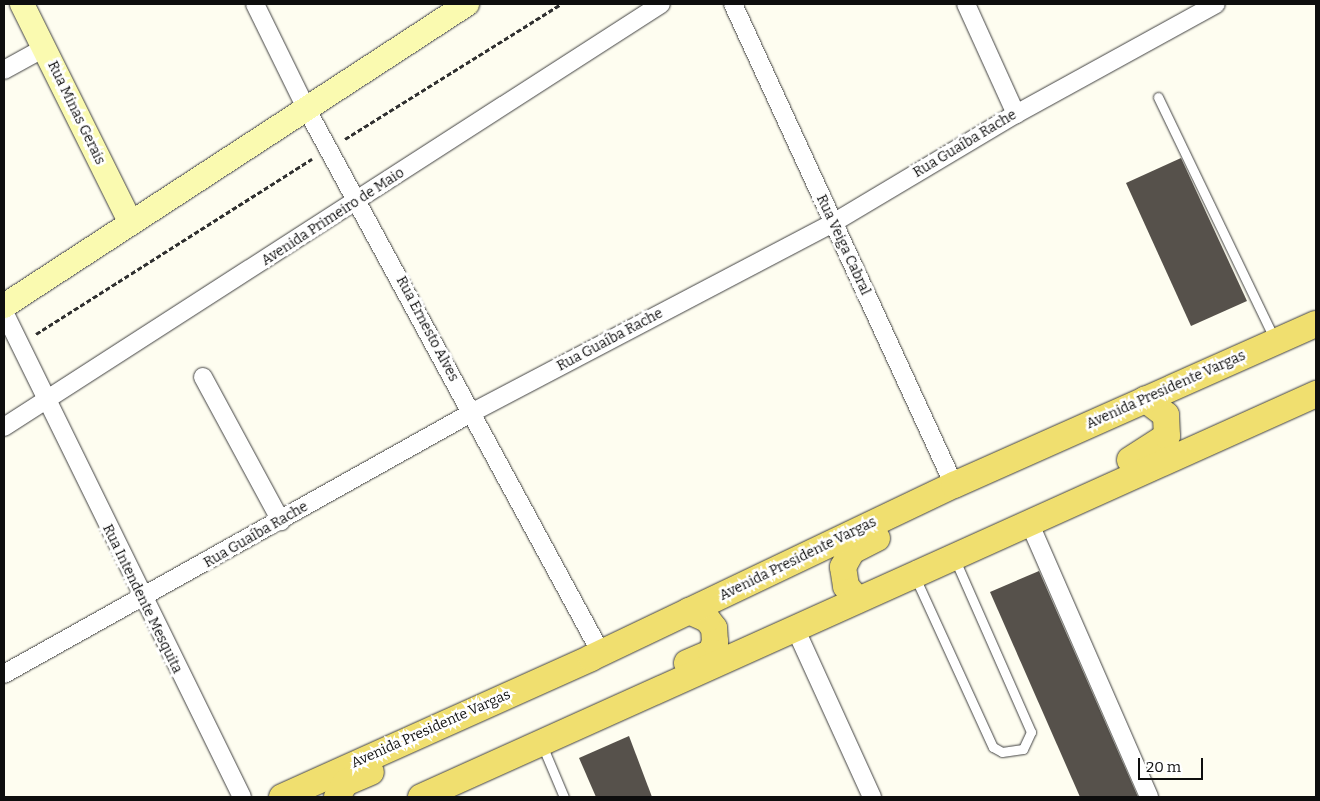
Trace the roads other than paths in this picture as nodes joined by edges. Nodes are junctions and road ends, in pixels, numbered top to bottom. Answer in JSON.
{"nodes":[{"id":1,"x":22,"y":4,"type":"edge"},
{"id":2,"x":255,"y":4,"type":"edge"},
{"id":3,"x":467,"y":4,"type":"edge"},
{"id":4,"x":661,"y":4,"type":"edge"},
{"id":5,"x":733,"y":4,"type":"edge"},
{"id":6,"x":966,"y":4,"type":"edge"},
{"id":7,"x":1216,"y":4,"type":"edge"},
{"id":8,"x":44,"y":48,"type":"junction"},
{"id":9,"x":4,"y":70,"type":"edge"},
{"id":10,"x":1158,"y":97,"type":"dead end"},
{"id":11,"x":306,"y":108,"type":"junction"},
{"id":12,"x":1016,"y":114,"type":"junction"},
{"id":13,"x":360,"y":201,"type":"junction"},
{"id":14,"x":130,"y":222,"type":"junction"},
{"id":15,"x":833,"y":223,"type":"junction"},
{"id":16,"x":4,"y":306,"type":"edge"},
{"id":17,"x":4,"y":312,"type":"edge"},
{"id":18,"x":1316,"y":324,"type":"edge"},
{"id":19,"x":1275,"y":341,"type":"junction"},
{"id":20,"x":203,"y":377,"type":"dead end"},
{"id":21,"x":1316,"y":394,"type":"edge"},
{"id":22,"x":1145,"y":399,"type":"junction"},
{"id":23,"x":46,"y":400,"type":"junction"},
{"id":24,"x":471,"y":413,"type":"junction"},
{"id":25,"x":4,"y":427,"type":"edge"},
{"id":26,"x":954,"y":485,"type":"junction"},
{"id":27,"x":281,"y":521,"type":"junction"},
{"id":28,"x":1029,"y":522,"type":"junction"},
{"id":29,"x":953,"y":556,"type":"junction"},
{"id":30,"x":914,"y":574,"type":"junction"},
{"id":31,"x":142,"y":600,"type":"junction"},
{"id":32,"x":858,"y":600,"type":"junction"},
{"id":33,"x":690,"y":611,"type":"junction"},
{"id":34,"x":795,"y":628,"type":"junction"},
{"id":35,"x":601,"y":654,"type":"junction"},
{"id":36,"x":4,"y":674,"type":"edge"},
{"id":37,"x":620,"y":707,"type":"junction"},
{"id":38,"x":541,"y":743,"type":"junction"},
{"id":39,"x":242,"y":797,"type":"edge"},
{"id":40,"x":282,"y":797,"type":"edge"},
{"id":41,"x":338,"y":797,"type":"edge"},
{"id":42,"x":421,"y":797,"type":"edge"},
{"id":43,"x":564,"y":797,"type":"edge"},
{"id":44,"x":872,"y":797,"type":"edge"},
{"id":45,"x":1149,"y":797,"type":"edge"}],
"edges":[{"from":1,"to":8,"type":"main road","name":"Rua Minas Gerais"},
{"from":2,"to":11,"type":"street","name":"Rua Ernesto Alves"},
{"from":3,"to":11,"type":"main road"},
{"from":4,"to":13,"type":"street","name":"Avenida Primeiro de Maio"},
{"from":5,"to":15,"type":"street","name":"Rua Veiga Cabral"},
{"from":6,"to":12,"type":"street"},
{"from":7,"to":12,"type":"street","name":"Rua Guaíba Rache"},
{"from":8,"to":9,"type":"street"},
{"from":8,"to":14,"type":"main road","name":"Rua Minas Gerais"},
{"from":10,"to":19,"type":"lane"},
{"from":11,"to":13,"type":"street","name":"Rua Ernesto Alves"},
{"from":11,"to":14,"type":"main road"},
{"from":12,"to":15,"type":"street","name":"Rua Guaíba Rache"},
{"from":13,"to":23,"type":"street","name":"Avenida Primeiro de Maio"},
{"from":13,"to":24,"type":"street","name":"Rua Ernesto Alves"},
{"from":14,"to":16,"type":"main road"},
{"from":15,"to":24,"type":"street","name":"Rua Guaíba Rache"},
{"from":15,"to":26,"type":"street","name":"Rua Veiga Cabral"},
{"from":17,"to":23,"type":"street","name":"Rua Intendente Mesquita"},
{"from":18,"to":19,"type":"main road","name":"Avenida Presidente Vargas"},
{"from":19,"to":22,"type":"main road","name":"Avenida Presidente Vargas"},
{"from":20,"to":27,"type":"street"},
{"from":21,"to":28,"type":"main road"},
{"from":22,"to":26,"type":"main road","name":"Avenida Presidente Vargas"},
{"from":22,"to":28,"type":"main road"},
{"from":23,"to":25,"type":"street","name":"Avenida Primeiro de Maio"},
{"from":23,"to":31,"type":"street","name":"Rua Intendente Mesquita"},
{"from":24,"to":27,"type":"street","name":"Rua Guaíba Rache"},
{"from":24,"to":35,"type":"street","name":"Rua Ernesto Alves"},
{"from":26,"to":32,"type":"main road"},
{"from":26,"to":33,"type":"main road","name":"Avenida Presidente Vargas"},
{"from":27,"to":31,"type":"street","name":"Rua Guaíba Rache"},
{"from":28,"to":29,"type":"main road"},
{"from":28,"to":45,"type":"street"},
{"from":29,"to":30,"type":"main road"},
{"from":29,"to":30,"type":"lane"},
{"from":30,"to":32,"type":"main road"},
{"from":31,"to":36,"type":"street","name":"Rua Guaíba Rache"},
{"from":31,"to":39,"type":"street","name":"Rua Intendente Mesquita"},
{"from":32,"to":34,"type":"main road"},
{"from":33,"to":35,"type":"main road","name":"Avenida Presidente Vargas"},
{"from":33,"to":37,"type":"main road"},
{"from":34,"to":37,"type":"main road"},
{"from":34,"to":44,"type":"street"},
{"from":35,"to":40,"type":"main road","name":"Avenida Presidente Vargas"},
{"from":35,"to":41,"type":"main road"},
{"from":37,"to":38,"type":"main road"},
{"from":38,"to":42,"type":"main road"},
{"from":38,"to":43,"type":"lane"}]}
